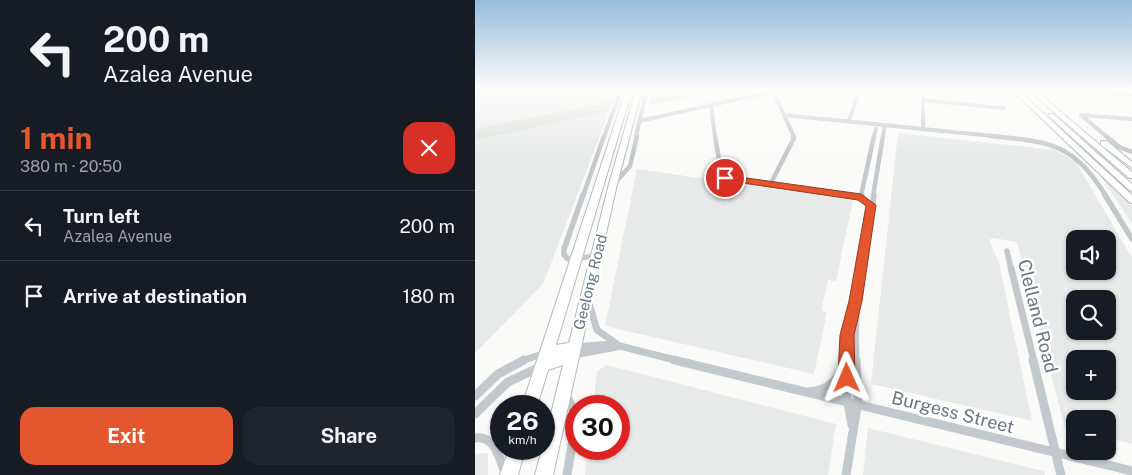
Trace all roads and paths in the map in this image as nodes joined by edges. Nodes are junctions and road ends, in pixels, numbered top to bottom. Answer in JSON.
{"nodes":[{"id":1,"x":613,"y":112,"type":"edge"},
{"id":2,"x":622,"y":112,"type":"edge"},
{"id":3,"x":634,"y":112,"type":"edge"},
{"id":4,"x":639,"y":112,"type":"edge"},
{"id":5,"x":679,"y":112,"type":"edge"},
{"id":6,"x":712,"y":112,"type":"edge"},
{"id":7,"x":783,"y":112,"type":"edge"},
{"id":8,"x":852,"y":112,"type":"edge"},
{"id":9,"x":923,"y":112,"type":"edge"},
{"id":10,"x":1039,"y":112,"type":"edge"},
{"id":11,"x":1048,"y":112,"type":"edge"},
{"id":12,"x":1058,"y":112,"type":"edge"},
{"id":13,"x":1068,"y":112,"type":"edge"},
{"id":14,"x":784,"y":115,"type":"junction"},
{"id":15,"x":1132,"y":119,"type":"edge"},
{"id":16,"x":639,"y":121,"type":"junction"},
{"id":17,"x":849,"y":121,"type":"junction"},
{"id":18,"x":885,"y":125,"type":"junction"},
{"id":19,"x":876,"y":129,"type":"dead end"},
{"id":20,"x":923,"y":129,"type":"junction"},
{"id":21,"x":873,"y":143,"type":"junction"},
{"id":22,"x":882,"y":144,"type":"junction"},
{"id":23,"x":1132,"y":152,"type":"edge"},
{"id":24,"x":1132,"y":166,"type":"edge"},
{"id":25,"x":1132,"y":176,"type":"edge"},
{"id":26,"x":613,"y":184,"type":"junction"},
{"id":27,"x":770,"y":185,"type":"junction"},
{"id":28,"x":1132,"y":188,"type":"edge"},
{"id":29,"x":873,"y":194,"type":"junction"},
{"id":30,"x":861,"y":197,"type":"junction"},
{"id":31,"x":1132,"y":200,"type":"edge"},
{"id":32,"x":871,"y":205,"type":"junction"},
{"id":33,"x":1132,"y":239,"type":"edge"},
{"id":34,"x":1007,"y":251,"type":"dead end"},
{"id":35,"x":597,"y":256,"type":"junction"},
{"id":36,"x":576,"y":259,"type":"junction"},
{"id":37,"x":587,"y":296,"type":"junction"},
{"id":38,"x":856,"y":301,"type":"junction"},
{"id":39,"x":621,"y":347,"type":"junction"},
{"id":40,"x":846,"y":348,"type":"junction"},
{"id":41,"x":572,"y":352,"type":"junction"},
{"id":42,"x":544,"y":360,"type":"junction"},
{"id":43,"x":563,"y":388,"type":"junction"},
{"id":44,"x":797,"y":391,"type":"junction"},
{"id":45,"x":533,"y":395,"type":"edge"},
{"id":46,"x":475,"y":396,"type":"edge"},
{"id":47,"x":846,"y":402,"type":"junction"},
{"id":48,"x":857,"y":405,"type":"junction"},
{"id":49,"x":475,"y":414,"type":"edge"},
{"id":50,"x":852,"y":427,"type":"junction"},
{"id":51,"x":475,"y":438,"type":"edge"},
{"id":52,"x":1056,"y":454,"type":"junction"},
{"id":53,"x":513,"y":460,"type":"edge"},
{"id":54,"x":1132,"y":471,"type":"edge"},
{"id":55,"x":508,"y":475,"type":"edge"},
{"id":56,"x":543,"y":475,"type":"edge"},
{"id":57,"x":567,"y":475,"type":"edge"},
{"id":58,"x":846,"y":475,"type":"edge"},
{"id":59,"x":1061,"y":475,"type":"edge"}],
"edges":[{"from":1,"to":36,"type":"street"},
{"from":2,"to":36,"type":"highway","name":"Geelong Road"},
{"from":3,"to":26,"type":"highway","name":"Geelong Road"},
{"from":4,"to":16,"type":"street"},
{"from":5,"to":16,"type":"street"},
{"from":6,"to":27,"type":"street"},
{"from":7,"to":14,"type":"street"},
{"from":8,"to":17,"type":"street"},
{"from":9,"to":20,"type":"street"},
{"from":10,"to":31,"type":"highway"},
{"from":11,"to":28,"type":"highway"},
{"from":12,"to":25,"type":"highway"},
{"from":13,"to":24,"type":"highway"},
{"from":14,"to":17,"type":"street"},
{"from":14,"to":27,"type":"street"},
{"from":15,"to":23,"type":"street"},
{"from":16,"to":26,"type":"street"},
{"from":17,"to":18,"type":"street"},
{"from":18,"to":20,"type":"street"},
{"from":18,"to":22,"type":"street"},
{"from":19,"to":21,"type":"street"},
{"from":20,"to":33,"type":"street"},
{"from":21,"to":22,"type":"street"},
{"from":21,"to":30,"type":"street"},
{"from":22,"to":29,"type":"street"},
{"from":26,"to":35,"type":"highway","name":"Geelong Road"},
{"from":27,"to":30,"type":"street"},
{"from":29,"to":30,"type":"street"},
{"from":29,"to":32,"type":"street"},
{"from":30,"to":32,"type":"street"},
{"from":32,"to":38,"type":"street"},
{"from":34,"to":52,"type":"street","name":"Clelland Road"},
{"from":35,"to":36,"type":"street"},
{"from":35,"to":37,"type":"highway","name":"Geelong Road"},
{"from":36,"to":42,"type":"highway","name":"Geelong Road"},
{"from":37,"to":39,"type":"street"},
{"from":37,"to":41,"type":"highway","name":"Geelong Road"},
{"from":38,"to":40,"type":"street"},
{"from":38,"to":48,"type":"street"},
{"from":39,"to":41,"type":"street","name":"Burgess Street"},
{"from":39,"to":44,"type":"street","name":"Burgess Street"},
{"from":40,"to":44,"type":"street"},
{"from":40,"to":47,"type":"street"},
{"from":41,"to":42,"type":"highway"},
{"from":41,"to":43,"type":"highway","name":"Geelong Road"},
{"from":42,"to":45,"type":"highway","name":"Geelong Road"},
{"from":42,"to":46,"type":"street"},
{"from":42,"to":49,"type":"street"},
{"from":43,"to":56,"type":"highway","name":"Geelong Road"},
{"from":43,"to":57,"type":"street"},
{"from":44,"to":47,"type":"street","name":"Burgess Street"},
{"from":47,"to":48,"type":"street","name":"Burgess Street"},
{"from":47,"to":50,"type":"street"},
{"from":48,"to":50,"type":"street"},
{"from":48,"to":52,"type":"street","name":"Burgess Street"},
{"from":50,"to":58,"type":"street"},
{"from":51,"to":55,"type":"street"},
{"from":52,"to":54,"type":"street","name":"Burgess Street"},
{"from":52,"to":59,"type":"street","name":"Clelland Road"},
{"from":53,"to":55,"type":"highway"}]}
